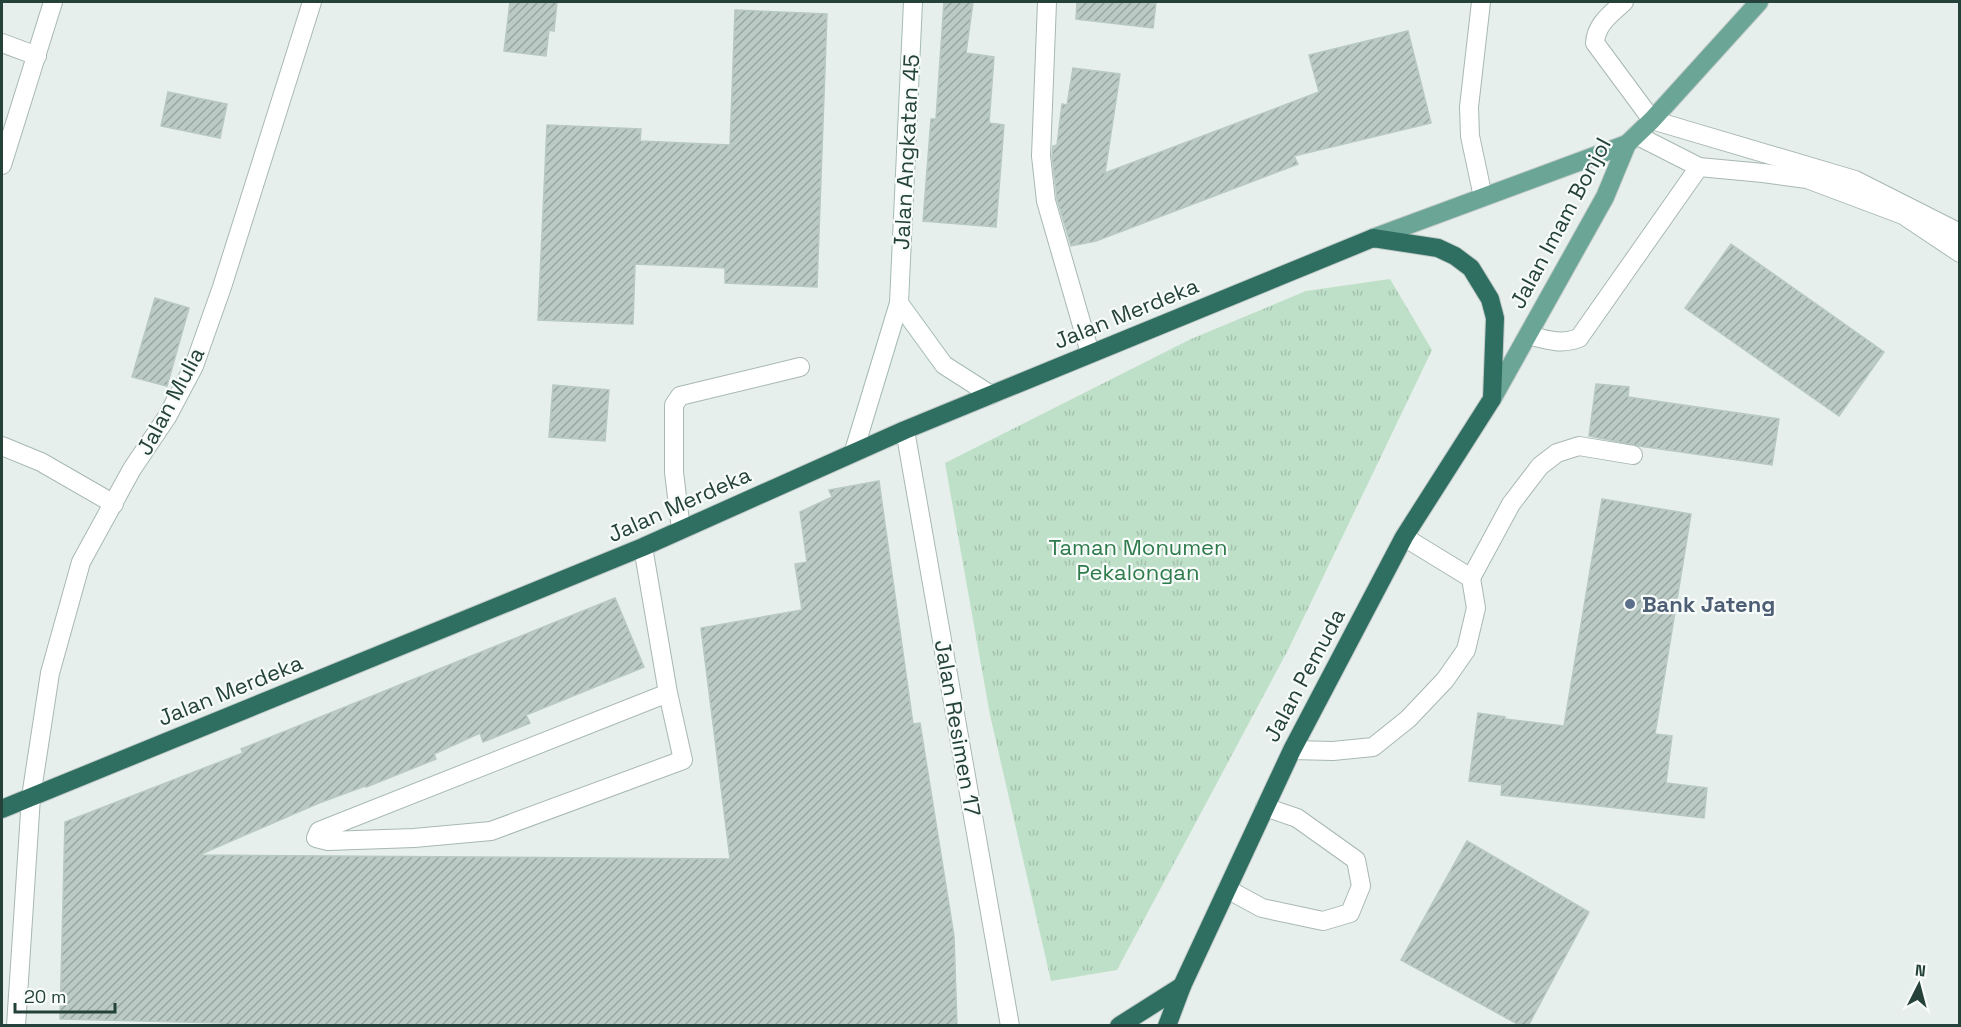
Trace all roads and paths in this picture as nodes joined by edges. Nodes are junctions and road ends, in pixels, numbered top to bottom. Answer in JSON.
{"nodes":[{"id":1,"x":52,"y":2,"type":"edge"},
{"id":2,"x":312,"y":2,"type":"edge"},
{"id":3,"x":913,"y":2,"type":"edge"},
{"id":4,"x":1047,"y":2,"type":"edge"},
{"id":5,"x":1481,"y":2,"type":"edge"},
{"id":6,"x":1624,"y":2,"type":"edge"},
{"id":7,"x":1759,"y":2,"type":"edge"},
{"id":8,"x":2,"y":43,"type":"edge"},
{"id":9,"x":37,"y":56,"type":"junction"},
{"id":10,"x":1652,"y":120,"type":"junction"},
{"id":11,"x":1631,"y":140,"type":"junction"},
{"id":12,"x":2,"y":165,"type":"edge"},
{"id":13,"x":1699,"y":168,"type":"junction"},
{"id":14,"x":1483,"y":197,"type":"junction"},
{"id":15,"x":1959,"y":233,"type":"edge"},
{"id":16,"x":1373,"y":238,"type":"junction"},
{"id":17,"x":1959,"y":253,"type":"edge"},
{"id":18,"x":899,"y":303,"type":"junction"},
{"id":19,"x":1528,"y":335,"type":"junction"},
{"id":20,"x":1090,"y":353,"type":"junction"},
{"id":21,"x":800,"y":367,"type":"dead end"},
{"id":22,"x":992,"y":395,"type":"junction"},
{"id":23,"x":1492,"y":399,"type":"junction"},
{"id":24,"x":905,"y":430,"type":"junction"},
{"id":25,"x":2,"y":446,"type":"edge"},
{"id":26,"x":854,"y":452,"type":"junction"},
{"id":27,"x":1633,"y":455,"type":"dead end"},
{"id":28,"x":114,"y":504,"type":"junction"},
{"id":29,"x":681,"y":530,"type":"junction"},
{"id":30,"x":1404,"y":537,"type":"junction"},
{"id":31,"x":643,"y":548,"type":"junction"},
{"id":32,"x":1471,"y":578,"type":"junction"},
{"id":33,"x":668,"y":693,"type":"junction"},
{"id":34,"x":1292,"y":750,"type":"junction"},
{"id":35,"x":31,"y":797,"type":"junction"},
{"id":36,"x":1265,"y":807,"type":"junction"},
{"id":37,"x":2,"y":809,"type":"edge"},
{"id":38,"x":1227,"y":889,"type":"junction"},
{"id":39,"x":1182,"y":986,"type":"junction"},
{"id":40,"x":16,"y":1026,"type":"edge"},
{"id":41,"x":1010,"y":1026,"type":"edge"},
{"id":42,"x":1119,"y":1026,"type":"edge"},
{"id":43,"x":1167,"y":1026,"type":"edge"}],
"edges":[{"from":1,"to":9,"type":"street"},
{"from":2,"to":28,"type":"street","name":"Jalan Mulia"},
{"from":3,"to":18,"type":"street","name":"Jalan Angkatan 45"},
{"from":4,"to":20,"type":"street"},
{"from":5,"to":14,"type":"street"},
{"from":6,"to":10,"type":"street"},
{"from":7,"to":10,"type":"main road","name":"Jalan Imam Bonjol"},
{"from":8,"to":9,"type":"street"},
{"from":9,"to":12,"type":"street"},
{"from":10,"to":11,"type":"main road","name":"Jalan Imam Bonjol"},
{"from":10,"to":15,"type":"street"},
{"from":11,"to":13,"type":"street"},
{"from":11,"to":14,"type":"main road"},
{"from":11,"to":19,"type":"main road","name":"Jalan Imam Bonjol"},
{"from":13,"to":17,"type":"street"},
{"from":13,"to":19,"type":"street"},
{"from":14,"to":16,"type":"main road"},
{"from":16,"to":20,"type":"highway","name":"Jalan Merdeka"},
{"from":16,"to":23,"type":"highway"},
{"from":18,"to":22,"type":"street"},
{"from":18,"to":26,"type":"street","name":"Jalan Angkatan 45"},
{"from":19,"to":23,"type":"main road","name":"Jalan Imam Bonjol"},
{"from":20,"to":22,"type":"highway","name":"Jalan Merdeka"},
{"from":21,"to":29,"type":"street"},
{"from":22,"to":24,"type":"highway","name":"Jalan Merdeka"},
{"from":23,"to":30,"type":"highway","name":"Jalan Pemuda"},
{"from":24,"to":26,"type":"highway","name":"Jalan Merdeka"},
{"from":24,"to":41,"type":"street","name":"Jalan Resimen 17"},
{"from":25,"to":28,"type":"street"},
{"from":26,"to":29,"type":"highway","name":"Jalan Merdeka"},
{"from":27,"to":32,"type":"street"},
{"from":28,"to":35,"type":"street","name":"Jalan Mulia"},
{"from":29,"to":31,"type":"highway","name":"Jalan Merdeka"},
{"from":30,"to":32,"type":"street"},
{"from":30,"to":34,"type":"highway","name":"Jalan Pemuda"},
{"from":31,"to":33,"type":"street"},
{"from":31,"to":35,"type":"highway","name":"Jalan Merdeka"},
{"from":32,"to":34,"type":"street"},
{"from":33,"to":33,"type":"street"},
{"from":34,"to":36,"type":"highway","name":"Jalan Pemuda"},
{"from":35,"to":37,"type":"highway","name":"Jalan Merdeka"},
{"from":35,"to":40,"type":"street","name":"Jalan Mulia"},
{"from":36,"to":38,"type":"highway","name":"Jalan Pemuda"},
{"from":36,"to":38,"type":"street"},
{"from":38,"to":39,"type":"highway","name":"Jalan Pemuda"},
{"from":39,"to":42,"type":"highway"},
{"from":39,"to":43,"type":"highway","name":"Jalan Pemuda"}]}
